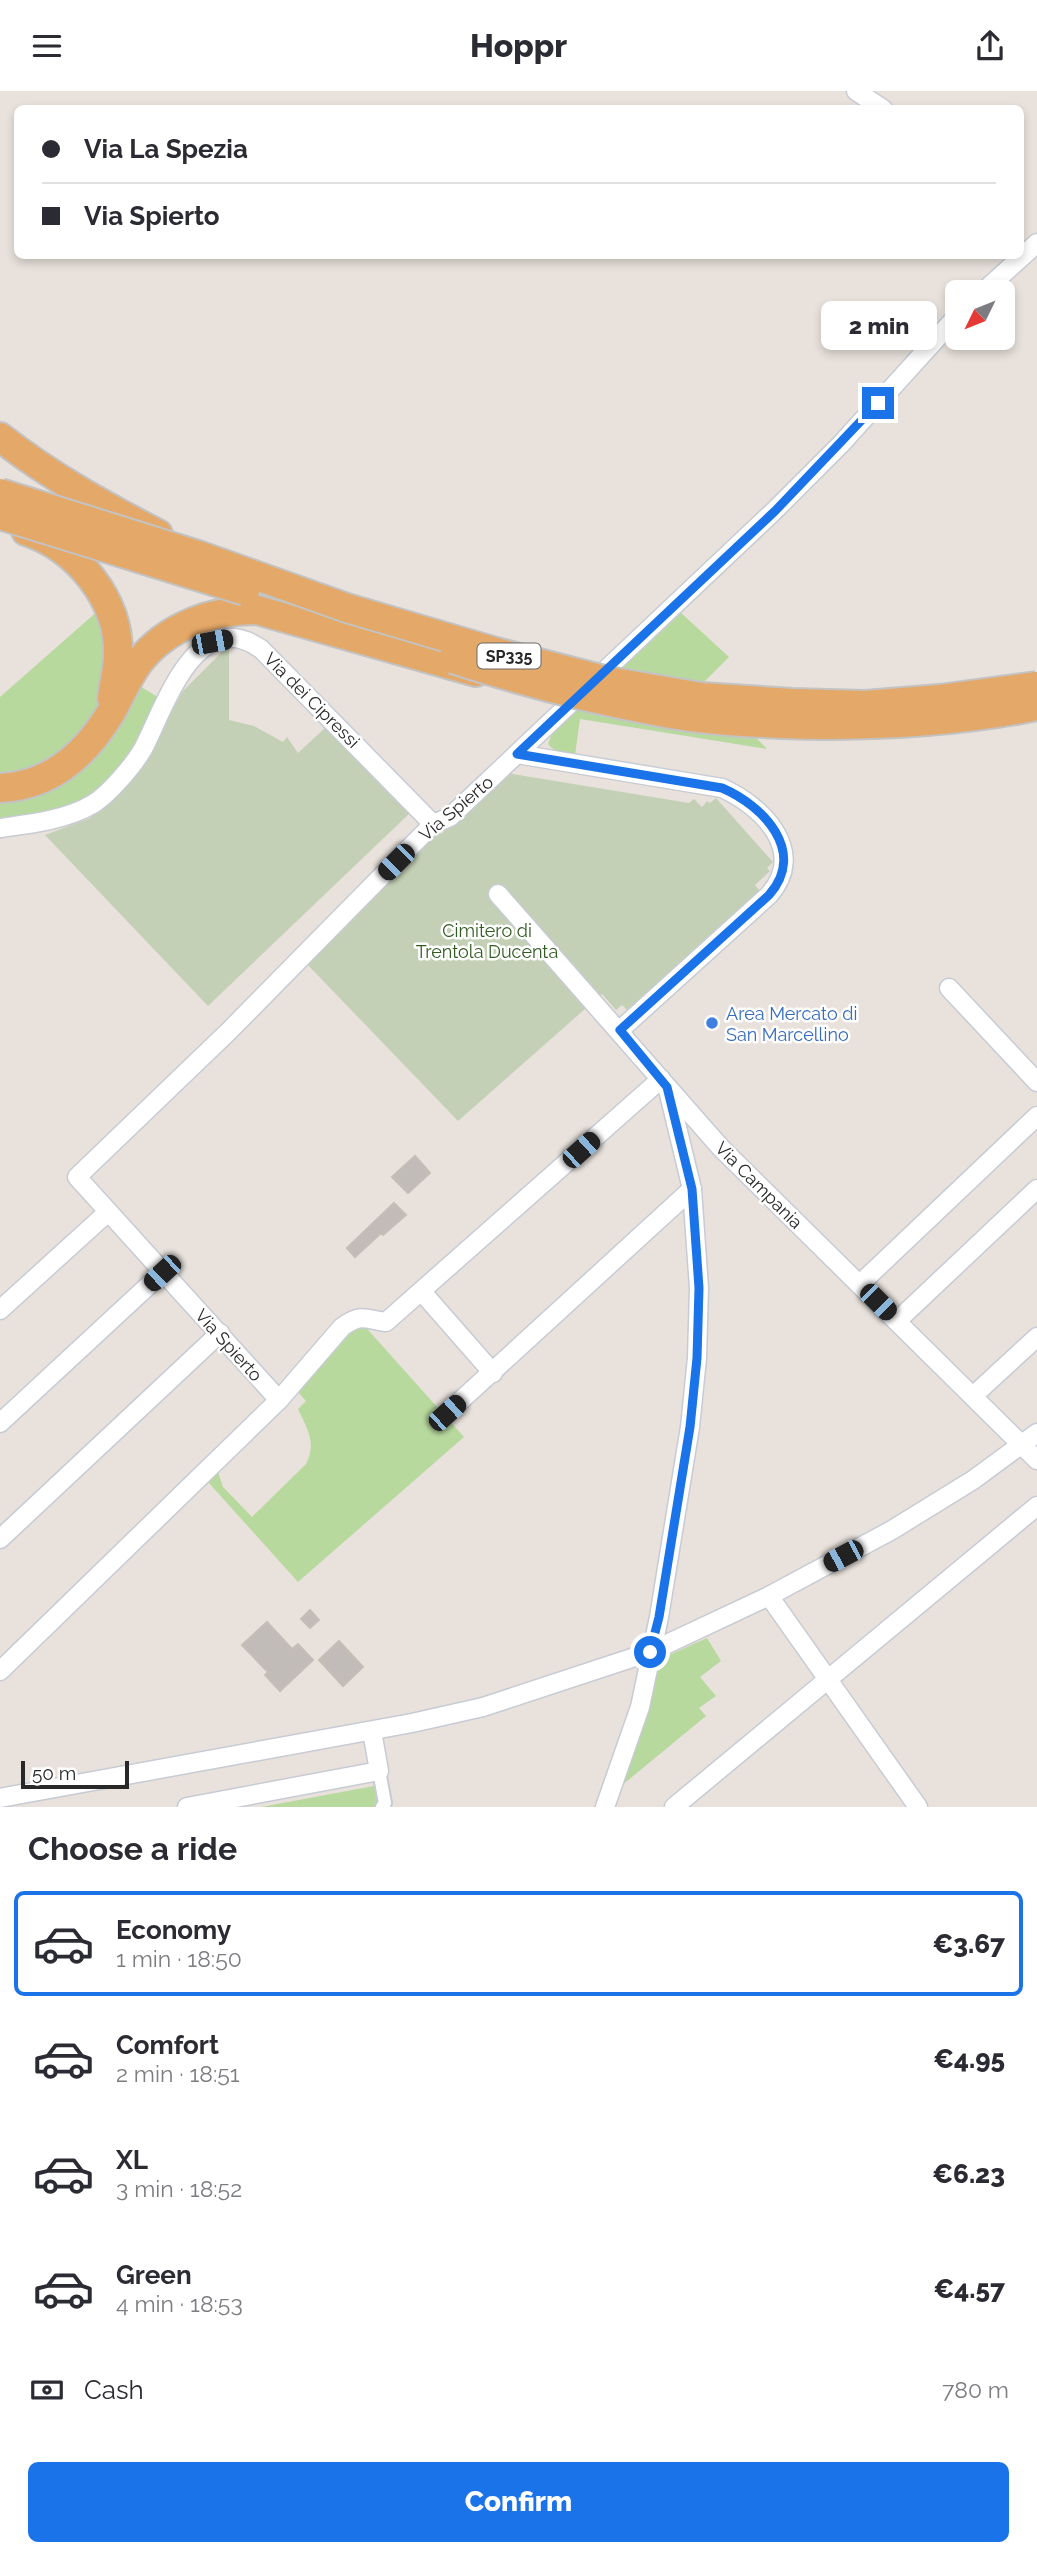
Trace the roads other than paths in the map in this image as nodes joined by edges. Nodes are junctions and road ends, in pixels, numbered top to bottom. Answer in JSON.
{"nodes":[{"id":1,"x":856,"y":91,"type":"edge"},
{"id":2,"x":877,"y":105,"type":"edge"},
{"id":3,"x":1013,"y":259,"type":"edge"},
{"id":4,"x":994,"y":280,"type":"edge"},
{"id":5,"x":945,"y":329,"type":"edge"},
{"id":6,"x":0,"y":437,"type":"edge"},
{"id":7,"x":0,"y":492,"type":"edge"},
{"id":8,"x":0,"y":515,"type":"edge"},
{"id":9,"x":0,"y":523,"type":"edge"},
{"id":10,"x":198,"y":555,"type":"junction"},
{"id":11,"x":126,"y":662,"type":"junction"},
{"id":12,"x":516,"y":680,"type":"junction"},
{"id":13,"x":1037,"y":686,"type":"edge"},
{"id":14,"x":1037,"y":706,"type":"edge"},
{"id":15,"x":517,"y":754,"type":"junction"},
{"id":16,"x":0,"y":788,"type":"edge"},
{"id":17,"x":433,"y":824,"type":"junction"},
{"id":18,"x":0,"y":828,"type":"edge"},
{"id":19,"x":498,"y":894,"type":"dead end"},
{"id":20,"x":949,"y":988,"type":"dead end"},
{"id":21,"x":620,"y":1030,"type":"junction"},
{"id":22,"x":1037,"y":1082,"type":"edge"},
{"id":23,"x":664,"y":1083,"type":"junction"},
{"id":24,"x":1037,"y":1116,"type":"edge"},
{"id":25,"x":697,"y":1121,"type":"junction"},
{"id":26,"x":681,"y":1142,"type":"junction"},
{"id":27,"x":692,"y":1189,"type":"junction"},
{"id":28,"x":1037,"y":1189,"type":"edge"},
{"id":29,"x":108,"y":1212,"type":"junction"},
{"id":30,"x":162,"y":1273,"type":"junction"},
{"id":31,"x":860,"y":1284,"type":"junction"},
{"id":32,"x":422,"y":1292,"type":"junction"},
{"id":33,"x":0,"y":1310,"type":"edge"},
{"id":34,"x":897,"y":1321,"type":"junction"},
{"id":35,"x":220,"y":1333,"type":"junction"},
{"id":36,"x":1037,"y":1337,"type":"edge"},
{"id":37,"x":493,"y":1373,"type":"junction"},
{"id":38,"x":973,"y":1397,"type":"junction"},
{"id":39,"x":279,"y":1399,"type":"junction"},
{"id":40,"x":447,"y":1413,"type":"dead end"},
{"id":41,"x":0,"y":1423,"type":"edge"},
{"id":42,"x":1037,"y":1433,"type":"edge"},
{"id":43,"x":1023,"y":1445,"type":"junction"},
{"id":44,"x":1037,"y":1460,"type":"edge"},
{"id":45,"x":1037,"y":1506,"type":"edge"},
{"id":46,"x":0,"y":1539,"type":"edge"},
{"id":47,"x":769,"y":1595,"type":"junction"},
{"id":48,"x":650,"y":1652,"type":"junction"},
{"id":49,"x":0,"y":1671,"type":"edge"},
{"id":50,"x":828,"y":1680,"type":"junction"},
{"id":51,"x":372,"y":1731,"type":"junction"},
{"id":52,"x":379,"y":1771,"type":"junction"},
{"id":53,"x":24,"y":1794,"type":"junction"},
{"id":54,"x":0,"y":1798,"type":"edge"},
{"id":55,"x":38,"y":1807,"type":"edge"},
{"id":56,"x":187,"y":1807,"type":"edge"},
{"id":57,"x":382,"y":1807,"type":"edge"},
{"id":58,"x":605,"y":1807,"type":"edge"},
{"id":59,"x":674,"y":1807,"type":"edge"},
{"id":60,"x":918,"y":1807,"type":"edge"}],
"edges":[{"from":1,"to":2,"type":"street"},
{"from":3,"to":4,"type":"street"},
{"from":5,"to":15,"type":"street","name":"Via Spierto"},
{"from":6,"to":10,"type":"highway","bridge":true},
{"from":7,"to":10,"type":"highway","number":"SP335","bridge":true},
{"from":8,"to":12,"type":"highway","number":"SP335","bridge":true},
{"from":9,"to":11,"type":"highway"},
{"from":10,"to":13,"type":"highway","number":"SP335","bridge":true},
{"from":11,"to":12,"type":"highway","bridge":true},
{"from":11,"to":16,"type":"highway"},
{"from":12,"to":14,"type":"highway","number":"SP335","bridge":true},
{"from":15,"to":17,"type":"street","name":"Via Spierto"},
{"from":15,"to":21,"type":"street"},
{"from":17,"to":18,"type":"street","name":"Via dei Cipressi"},
{"from":17,"to":29,"type":"street","name":"Via Spierto"},
{"from":19,"to":21,"type":"street","name":"Via Campania"},
{"from":20,"to":22,"type":"street"},
{"from":21,"to":23,"type":"street","name":"Via Campania"},
{"from":23,"to":25,"type":"street","name":"Via Campania"},
{"from":23,"to":26,"type":"street"},
{"from":23,"to":32,"type":"street"},
{"from":24,"to":31,"type":"street"},
{"from":25,"to":26,"type":"street"},
{"from":25,"to":31,"type":"street","name":"Via Campania"},
{"from":26,"to":27,"type":"street"},
{"from":27,"to":37,"type":"street"},
{"from":27,"to":48,"type":"street"},
{"from":28,"to":34,"type":"street"},
{"from":29,"to":30,"type":"street","name":"Via Spierto"},
{"from":29,"to":33,"type":"street"},
{"from":30,"to":35,"type":"street","name":"Via Spierto"},
{"from":30,"to":41,"type":"street"},
{"from":31,"to":34,"type":"street","name":"Via Campania"},
{"from":32,"to":37,"type":"street"},
{"from":32,"to":39,"type":"street"},
{"from":34,"to":38,"type":"street","name":"Via Campania"},
{"from":35,"to":39,"type":"street","name":"Via Spierto"},
{"from":35,"to":46,"type":"street"},
{"from":36,"to":38,"type":"street"},
{"from":37,"to":40,"type":"street"},
{"from":38,"to":43,"type":"street","name":"Via Campania"},
{"from":39,"to":49,"type":"street"},
{"from":42,"to":43,"type":"street"},
{"from":43,"to":44,"type":"street","name":"Via Campania"},
{"from":43,"to":47,"type":"street"},
{"from":45,"to":50,"type":"street"},
{"from":47,"to":48,"type":"street"},
{"from":47,"to":50,"type":"street"},
{"from":48,"to":51,"type":"street"},
{"from":48,"to":58,"type":"street"},
{"from":50,"to":59,"type":"street"},
{"from":50,"to":60,"type":"street"},
{"from":51,"to":52,"type":"street"},
{"from":51,"to":53,"type":"street"},
{"from":52,"to":56,"type":"street"},
{"from":52,"to":57,"type":"street"},
{"from":53,"to":54,"type":"street"},
{"from":53,"to":55,"type":"street"}]}
